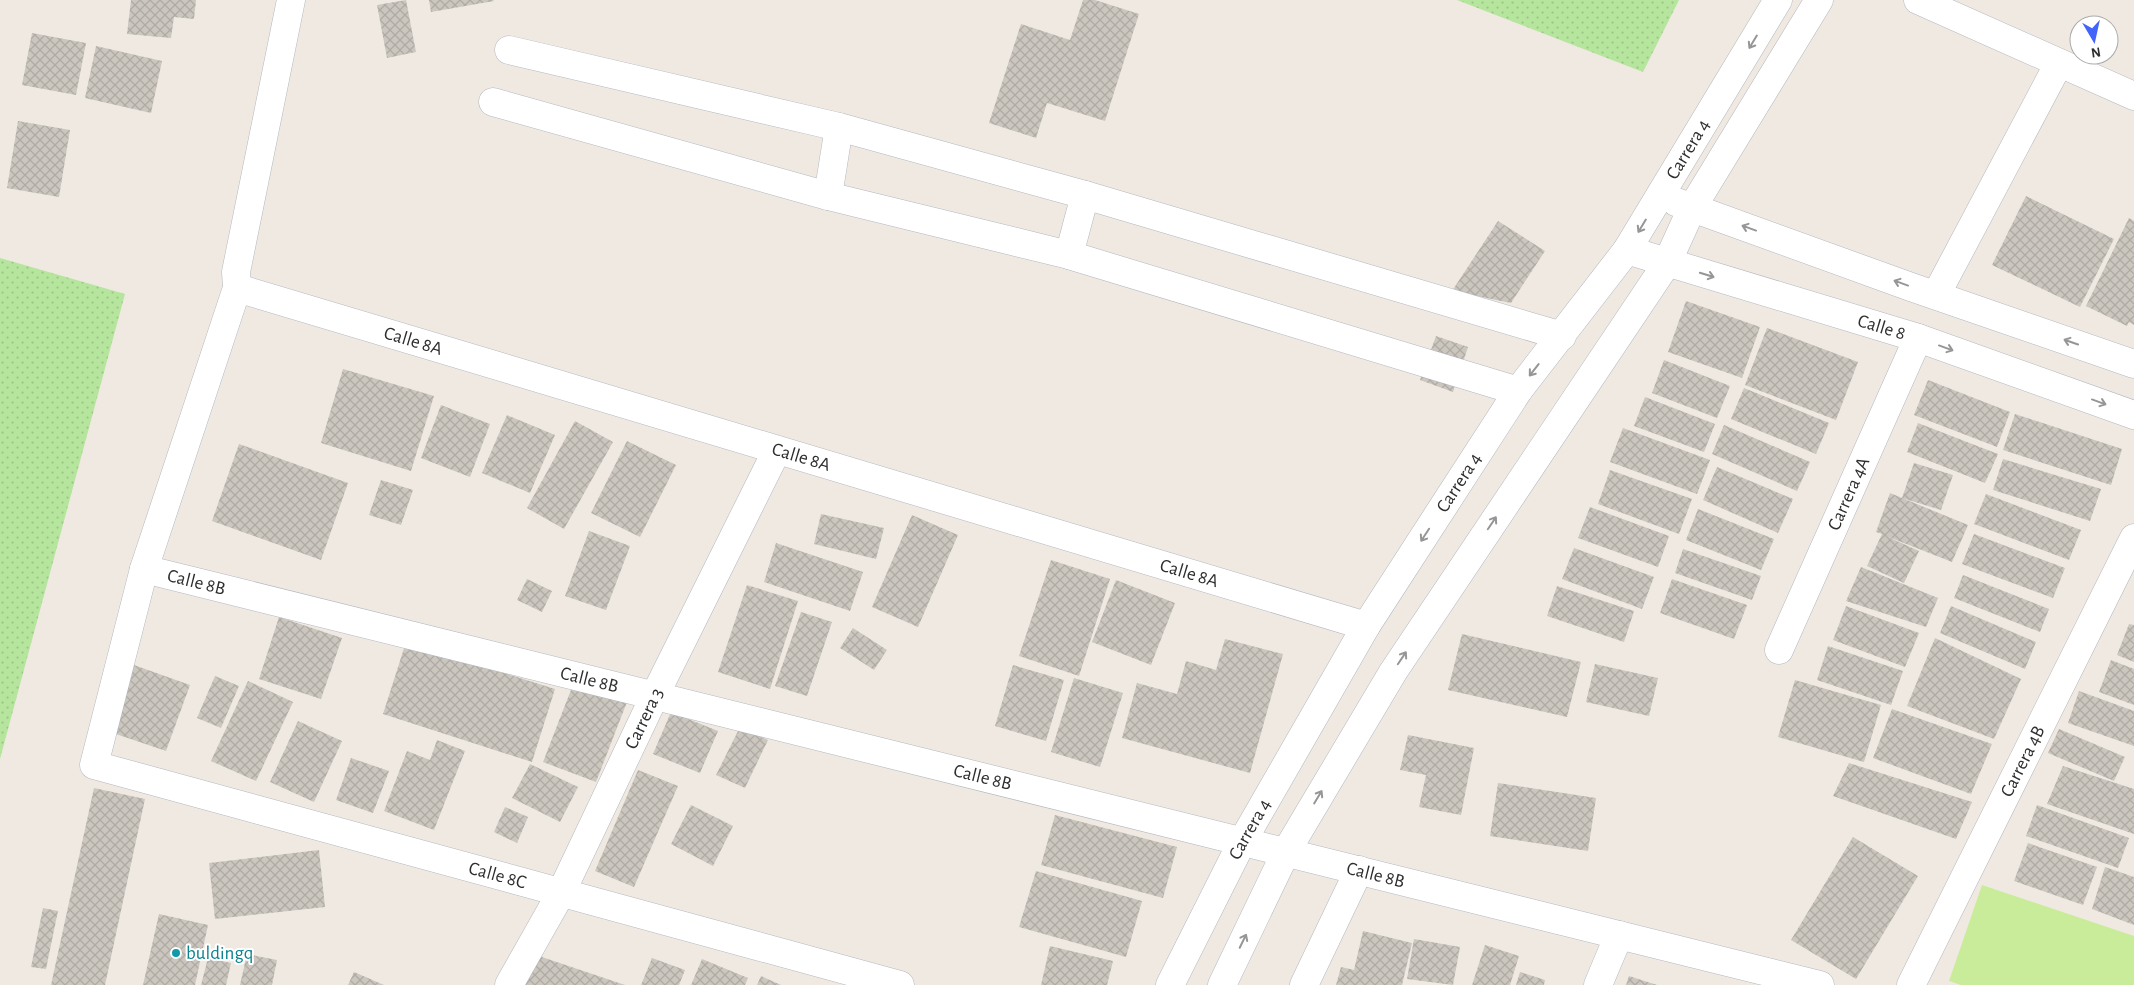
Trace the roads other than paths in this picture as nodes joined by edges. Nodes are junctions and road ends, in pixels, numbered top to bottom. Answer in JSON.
{"nodes":[{"id":1,"x":291,"y":0,"type":"edge"},
{"id":2,"x":1778,"y":0,"type":"edge"},
{"id":3,"x":1819,"y":0,"type":"edge"},
{"id":4,"x":1918,"y":0,"type":"edge"},
{"id":5,"x":509,"y":50,"type":"dead end"},
{"id":6,"x":2059,"y":63,"type":"junction"},
{"id":7,"x":2134,"y":96,"type":"edge"},
{"id":8,"x":493,"y":102,"type":"dead end"},
{"id":9,"x":839,"y":127,"type":"junction"},
{"id":10,"x":828,"y":196,"type":"junction"},
{"id":11,"x":1085,"y":196,"type":"junction"},
{"id":12,"x":1660,"y":196,"type":"junction"},
{"id":13,"x":1692,"y":208,"type":"junction"},
{"id":14,"x":1627,"y":250,"type":"junction"},
{"id":15,"x":1068,"y":255,"type":"junction"},
{"id":16,"x":1667,"y":263,"type":"junction"},
{"id":17,"x":237,"y":288,"type":"junction"},
{"id":18,"x":1936,"y":295,"type":"junction"},
{"id":19,"x":1562,"y":336,"type":"junction"},
{"id":20,"x":1918,"y":338,"type":"junction"},
{"id":21,"x":2134,"y":364,"type":"edge"},
{"id":22,"x":1518,"y":391,"type":"junction"},
{"id":23,"x":2134,"y":415,"type":"edge"},
{"id":24,"x":777,"y":450,"type":"junction"},
{"id":25,"x":2134,"y":538,"type":"edge"},
{"id":26,"x":144,"y":569,"type":"junction"},
{"id":27,"x":1366,"y":626,"type":"junction"},
{"id":28,"x":1779,"y":650,"type":"dead end"},
{"id":29,"x":655,"y":695,"type":"junction"},
{"id":30,"x":1242,"y":842,"type":"junction"},
{"id":31,"x":1286,"y":852,"type":"junction"},
{"id":32,"x":1359,"y":870,"type":"junction"},
{"id":33,"x":561,"y":893,"type":"junction"},
{"id":34,"x":1619,"y":935,"type":"junction"},
{"id":35,"x":509,"y":985,"type":"edge"},
{"id":36,"x":900,"y":985,"type":"edge"},
{"id":37,"x":1170,"y":985,"type":"edge"},
{"id":38,"x":1222,"y":985,"type":"edge"},
{"id":39,"x":1304,"y":985,"type":"edge"},
{"id":40,"x":1598,"y":985,"type":"edge"},
{"id":41,"x":1820,"y":985,"type":"edge"},
{"id":42,"x":1912,"y":985,"type":"edge"}],
"edges":[{"from":1,"to":17,"type":"street"},
{"from":2,"to":12,"type":"street","name":"Carrera 4","one_way":true},
{"from":3,"to":13,"type":"street","name":"Carrera 4"},
{"from":4,"to":6,"type":"street"},
{"from":5,"to":9,"type":"street"},
{"from":6,"to":7,"type":"street"},
{"from":6,"to":18,"type":"street"},
{"from":8,"to":10,"type":"street"},
{"from":9,"to":10,"type":"street"},
{"from":9,"to":11,"type":"street"},
{"from":10,"to":15,"type":"street"},
{"from":11,"to":15,"type":"street"},
{"from":11,"to":19,"type":"street"},
{"from":12,"to":13,"type":"street"},
{"from":12,"to":14,"type":"street","name":"Carrera 4","one_way":true},
{"from":13,"to":16,"type":"street","name":"Carrera 4"},
{"from":18,"to":13,"type":"street","one_way":true},
{"from":14,"to":16,"type":"street","name":"Calle 8"},
{"from":14,"to":19,"type":"street","name":"Carrera 4"},
{"from":15,"to":22,"type":"street"},
{"from":16,"to":20,"type":"street","name":"Calle 8","one_way":true},
{"from":31,"to":16,"type":"street","name":"Carrera 4","one_way":true},
{"from":17,"to":24,"type":"street","name":"Calle 8A"},
{"from":17,"to":26,"type":"street"},
{"from":21,"to":18,"type":"street","one_way":true},
{"from":19,"to":22,"type":"street","name":"Carrera 4","one_way":true},
{"from":20,"to":23,"type":"street","name":"Calle 8","one_way":true},
{"from":20,"to":28,"type":"street","name":"Carrera 4A"},
{"from":22,"to":27,"type":"street","name":"Carrera 4","one_way":true},
{"from":24,"to":27,"type":"street","name":"Calle 8A"},
{"from":24,"to":29,"type":"street","name":"Carrera 3"},
{"from":25,"to":42,"type":"street","name":"Carrera 4B"},
{"from":26,"to":29,"type":"street","name":"Calle 8B"},
{"from":26,"to":33,"type":"street","name":"Calle 8C"},
{"from":27,"to":30,"type":"street","name":"Carrera 4"},
{"from":29,"to":30,"type":"street","name":"Calle 8B"},
{"from":29,"to":33,"type":"street","name":"Carrera 3"},
{"from":30,"to":31,"type":"street","name":"Calle 8B"},
{"from":30,"to":37,"type":"street","name":"Carrera 4"},
{"from":31,"to":32,"type":"street","name":"Calle 8B"},
{"from":38,"to":31,"type":"street","name":"Carrera 4","one_way":true},
{"from":32,"to":34,"type":"street","name":"Calle 8B"},
{"from":32,"to":39,"type":"street"},
{"from":33,"to":35,"type":"street","name":"Carrera 3"},
{"from":33,"to":36,"type":"street","name":"Calle 8C"},
{"from":34,"to":40,"type":"street"},
{"from":34,"to":41,"type":"street","name":"Calle 8B"}]}
